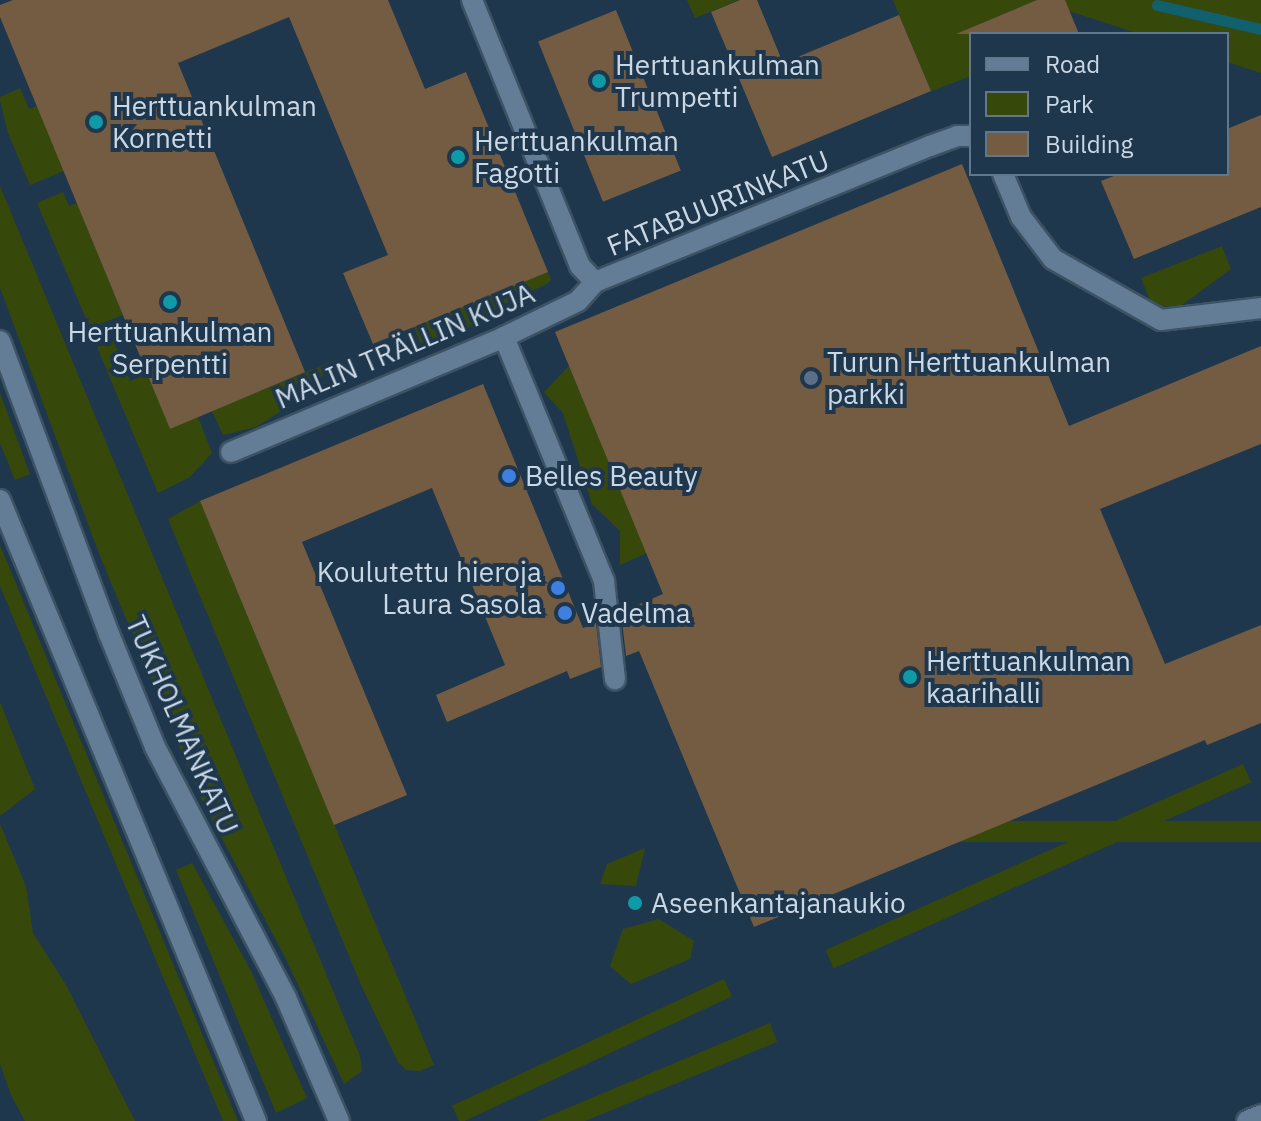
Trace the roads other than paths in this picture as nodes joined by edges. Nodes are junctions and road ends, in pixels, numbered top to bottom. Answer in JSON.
{"nodes":[{"id":1,"x":472,"y":0,"type":"edge"},
{"id":2,"x":969,"y":136,"type":"edge"},
{"id":3,"x":1004,"y":176,"type":"edge"},
{"id":4,"x":595,"y":282,"type":"junction"},
{"id":5,"x":1261,"y":308,"type":"edge"},
{"id":6,"x":504,"y":337,"type":"junction"},
{"id":7,"x":0,"y":341,"type":"edge"},
{"id":8,"x":231,"y":452,"type":"dead end"},
{"id":9,"x":0,"y":500,"type":"edge"},
{"id":10,"x":615,"y":679,"type":"dead end"},
{"id":11,"x":1261,"y":1115,"type":"edge"},
{"id":12,"x":256,"y":1121,"type":"edge"},
{"id":13,"x":339,"y":1121,"type":"edge"},
{"id":14,"x":1247,"y":1121,"type":"edge"}],
"edges":[{"from":1,"to":4,"type":"street","name":"FATABUURINKATU"},
{"from":2,"to":4,"type":"street","name":"FATABUURINKATU"},
{"from":3,"to":5,"type":"street"},
{"from":4,"to":6,"type":"street","name":"MALIN TRÄLLIN KUJA"},
{"from":6,"to":8,"type":"street","name":"MALIN TRÄLLIN KUJA"},
{"from":6,"to":10,"type":"street"},
{"from":7,"to":13,"type":"street","name":"TUKHOLMANKATU"},
{"from":9,"to":12,"type":"street"},
{"from":11,"to":14,"type":"street"}]}
